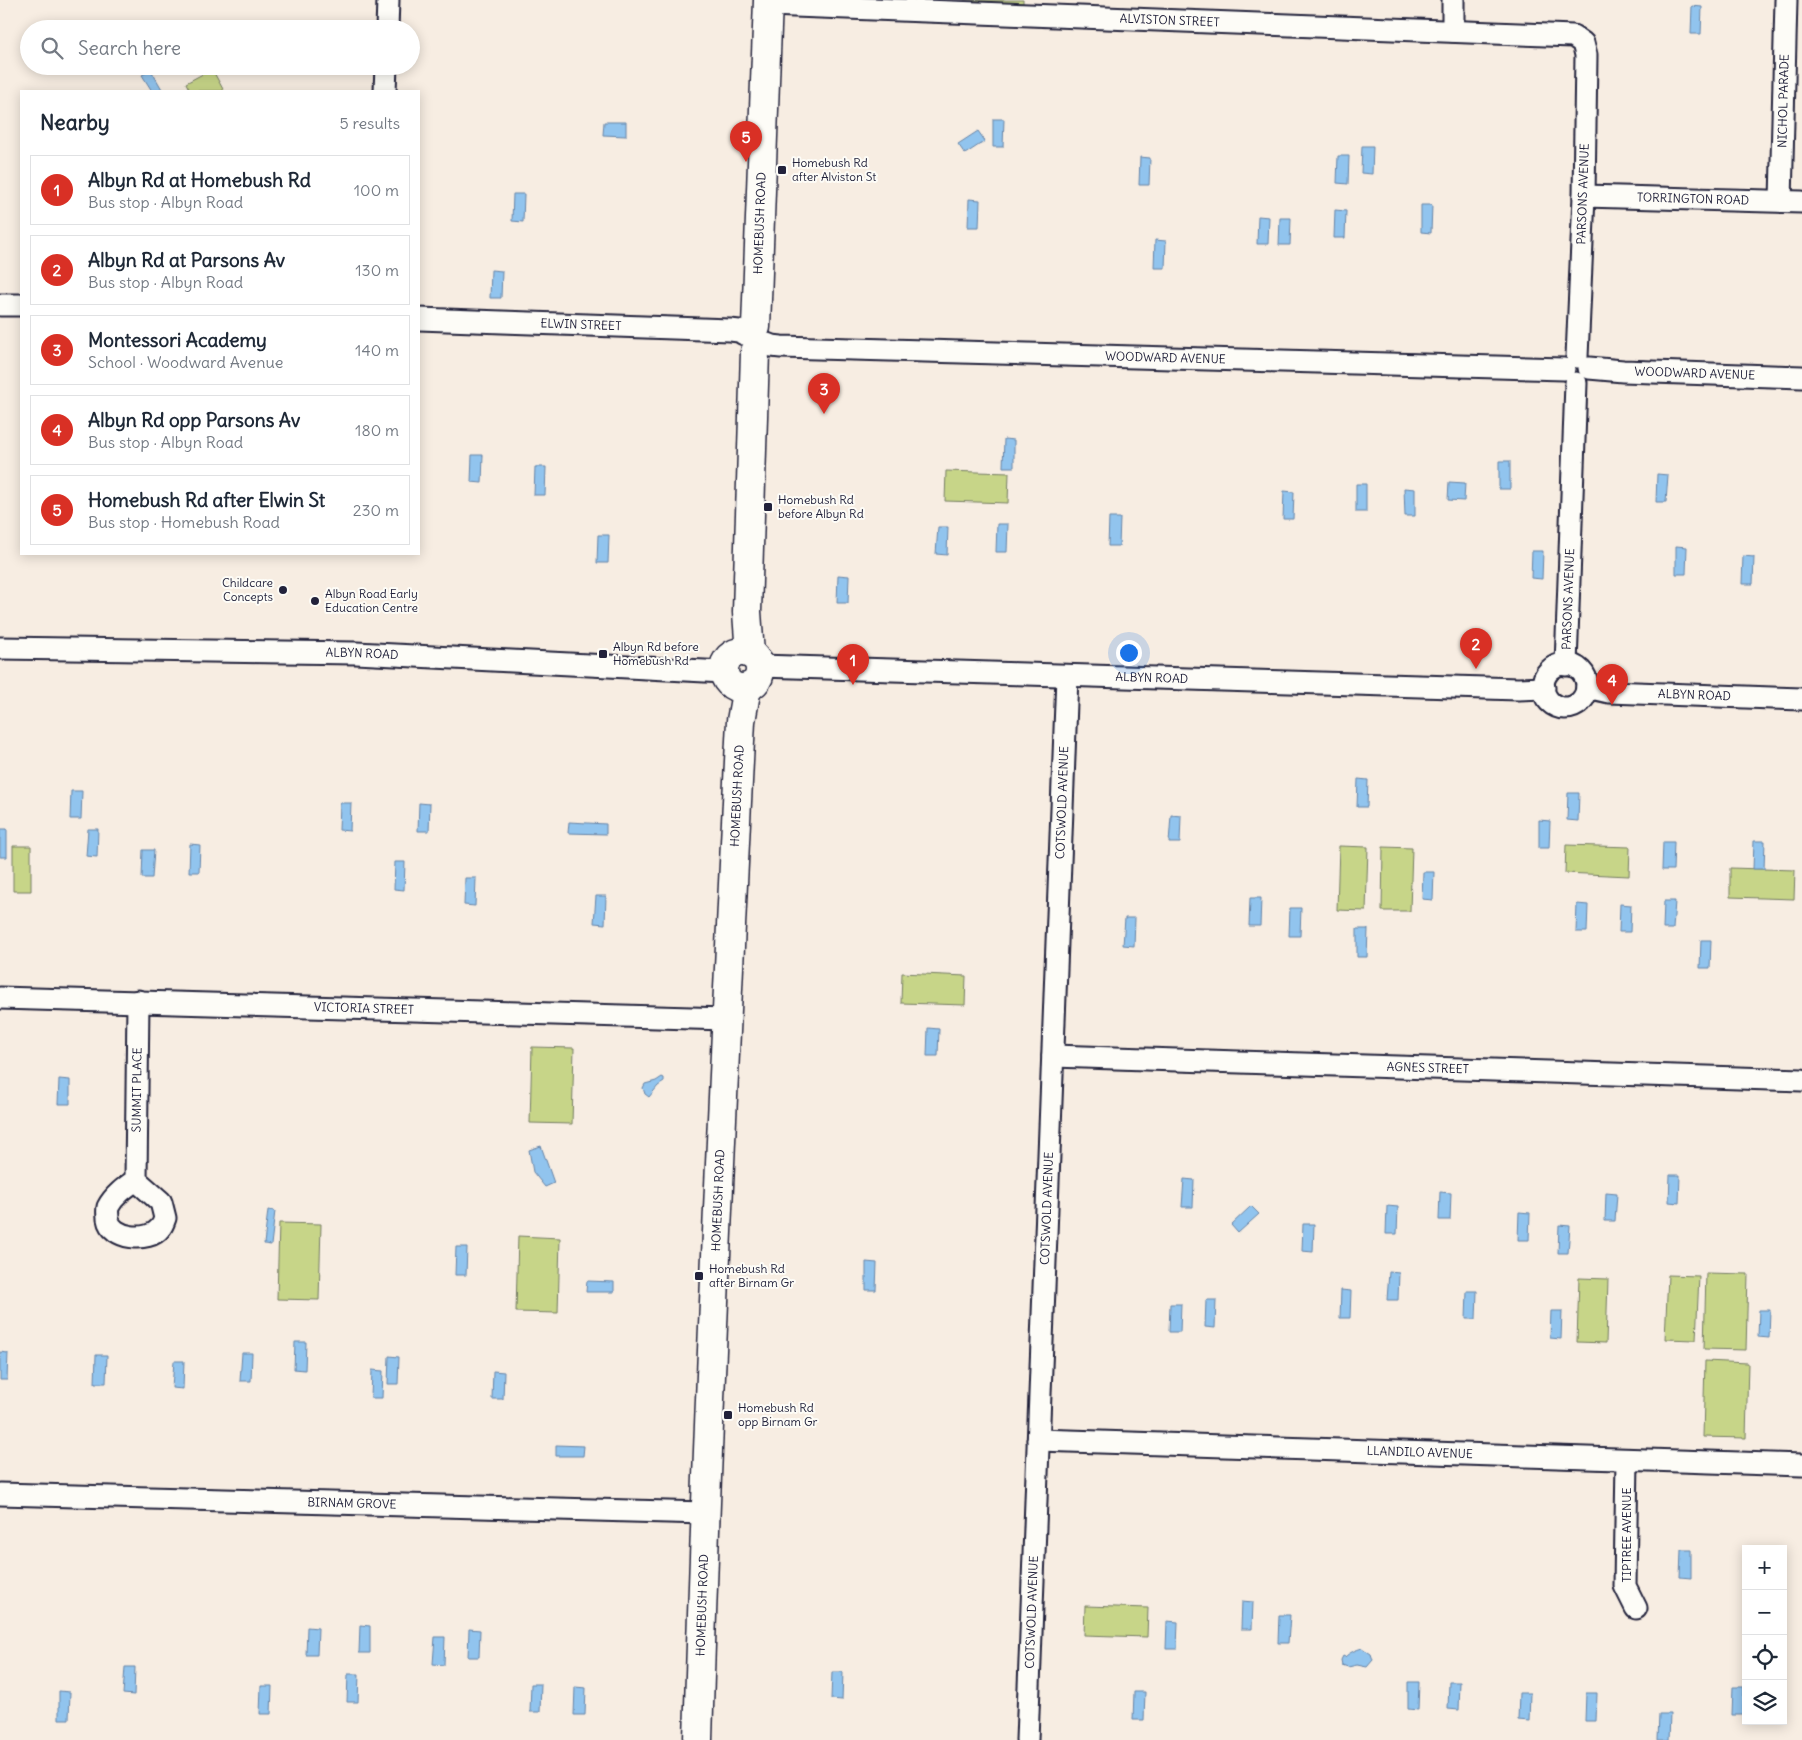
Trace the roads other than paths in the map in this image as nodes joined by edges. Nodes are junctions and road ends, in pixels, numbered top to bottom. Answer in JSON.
{"nodes":[{"id":1,"x":388,"y":0,"type":"edge"},
{"id":2,"x":1453,"y":0,"type":"edge"},
{"id":3,"x":1786,"y":0,"type":"edge"},
{"id":4,"x":768,"y":3,"type":"edge"},
{"id":5,"x":387,"y":20,"type":"edge"},
{"id":6,"x":1453,"y":31,"type":"junction"},
{"id":7,"x":1573,"y":36,"type":"joint"},
{"id":8,"x":386,"y":75,"type":"edge"},
{"id":9,"x":385,"y":90,"type":"edge"},
{"id":10,"x":1584,"y":196,"type":"junction"},
{"id":11,"x":1792,"y":202,"type":"edge"},
{"id":12,"x":0,"y":305,"type":"edge"},
{"id":13,"x":20,"y":305,"type":"edge"},
{"id":14,"x":420,"y":319,"type":"edge"},
{"id":15,"x":756,"y":339,"type":"junction"},
{"id":16,"x":1576,"y":369,"type":"junction"},
{"id":17,"x":1802,"y":377,"type":"edge"},
{"id":18,"x":0,"y":648,"type":"edge"},
{"id":19,"x":1566,"y":665,"type":"junction"},
{"id":20,"x":743,"y":670,"type":"junction"},
{"id":21,"x":1067,"y":676,"type":"junction"},
{"id":22,"x":1587,"y":687,"type":"junction"},
{"id":23,"x":1544,"y":688,"type":"junction"},
{"id":24,"x":1802,"y":699,"type":"edge"},
{"id":25,"x":0,"y":998,"type":"edge"},
{"id":26,"x":138,"y":1001,"type":"junction"},
{"id":27,"x":726,"y":1018,"type":"junction"},
{"id":28,"x":1054,"y":1056,"type":"junction"},
{"id":29,"x":1802,"y":1080,"type":"edge"},
{"id":30,"x":136,"y":1180,"type":"dead end"},
{"id":31,"x":1038,"y":1440,"type":"junction"},
{"id":32,"x":1628,"y":1460,"type":"junction"},
{"id":33,"x":1802,"y":1465,"type":"edge"},
{"id":34,"x":0,"y":1494,"type":"edge"},
{"id":35,"x":705,"y":1513,"type":"junction"},
{"id":36,"x":1636,"y":1608,"type":"dead end"},
{"id":37,"x":698,"y":1740,"type":"edge"},
{"id":38,"x":1027,"y":1740,"type":"edge"}],
"edges":[{"from":1,"to":5,"type":"street"},
{"from":2,"to":6,"type":"street"},
{"from":3,"to":11,"type":"street","name":"NICHOL PARADE"},
{"from":4,"to":6,"type":"street","name":"ALVISTON STREET"},
{"from":4,"to":15,"type":"main road","name":"HOMEBUSH ROAD"},
{"from":6,"to":7,"type":"street","name":"ALVISTON STREET"},
{"from":7,"to":10,"type":"street","name":"PARSONS AVENUE"},
{"from":8,"to":9,"type":"street"},
{"from":10,"to":11,"type":"street","name":"TORRINGTON ROAD"},
{"from":10,"to":16,"type":"street","name":"PARSONS AVENUE"},
{"from":12,"to":13,"type":"street"},
{"from":14,"to":15,"type":"street","name":"ELWIN STREET"},
{"from":15,"to":16,"type":"street","name":"WOODWARD AVENUE"},
{"from":15,"to":20,"type":"main road","name":"HOMEBUSH ROAD"},
{"from":16,"to":17,"type":"street","name":"WOODWARD AVENUE"},
{"from":16,"to":19,"type":"street","name":"PARSONS AVENUE"},
{"from":18,"to":20,"type":"street","name":"ALBYN ROAD"},
{"from":19,"to":22,"type":"street"},
{"from":19,"to":23,"type":"street"},
{"from":20,"to":21,"type":"street","name":"ALBYN ROAD"},
{"from":20,"to":27,"type":"main road","name":"HOMEBUSH ROAD"},
{"from":21,"to":23,"type":"street","name":"ALBYN ROAD"},
{"from":21,"to":28,"type":"street","name":"COTSWOLD AVENUE"},
{"from":22,"to":23,"type":"street"},
{"from":22,"to":24,"type":"street","name":"ALBYN ROAD"},
{"from":25,"to":26,"type":"street","name":"VICTORIA STREET"},
{"from":26,"to":27,"type":"street","name":"VICTORIA STREET"},
{"from":26,"to":30,"type":"street","name":"SUMMIT PLACE"},
{"from":27,"to":35,"type":"main road","name":"HOMEBUSH ROAD"},
{"from":28,"to":29,"type":"street","name":"AGNES STREET"},
{"from":28,"to":31,"type":"street","name":"COTSWOLD AVENUE"},
{"from":31,"to":32,"type":"street","name":"LLANDILO AVENUE"},
{"from":31,"to":38,"type":"street","name":"COTSWOLD AVENUE"},
{"from":32,"to":33,"type":"street","name":"LLANDILO AVENUE"},
{"from":32,"to":36,"type":"street","name":"TIPTREE AVENUE"},
{"from":34,"to":35,"type":"street","name":"BIRNAM GROVE"},
{"from":35,"to":37,"type":"main road","name":"HOMEBUSH ROAD"}]}
